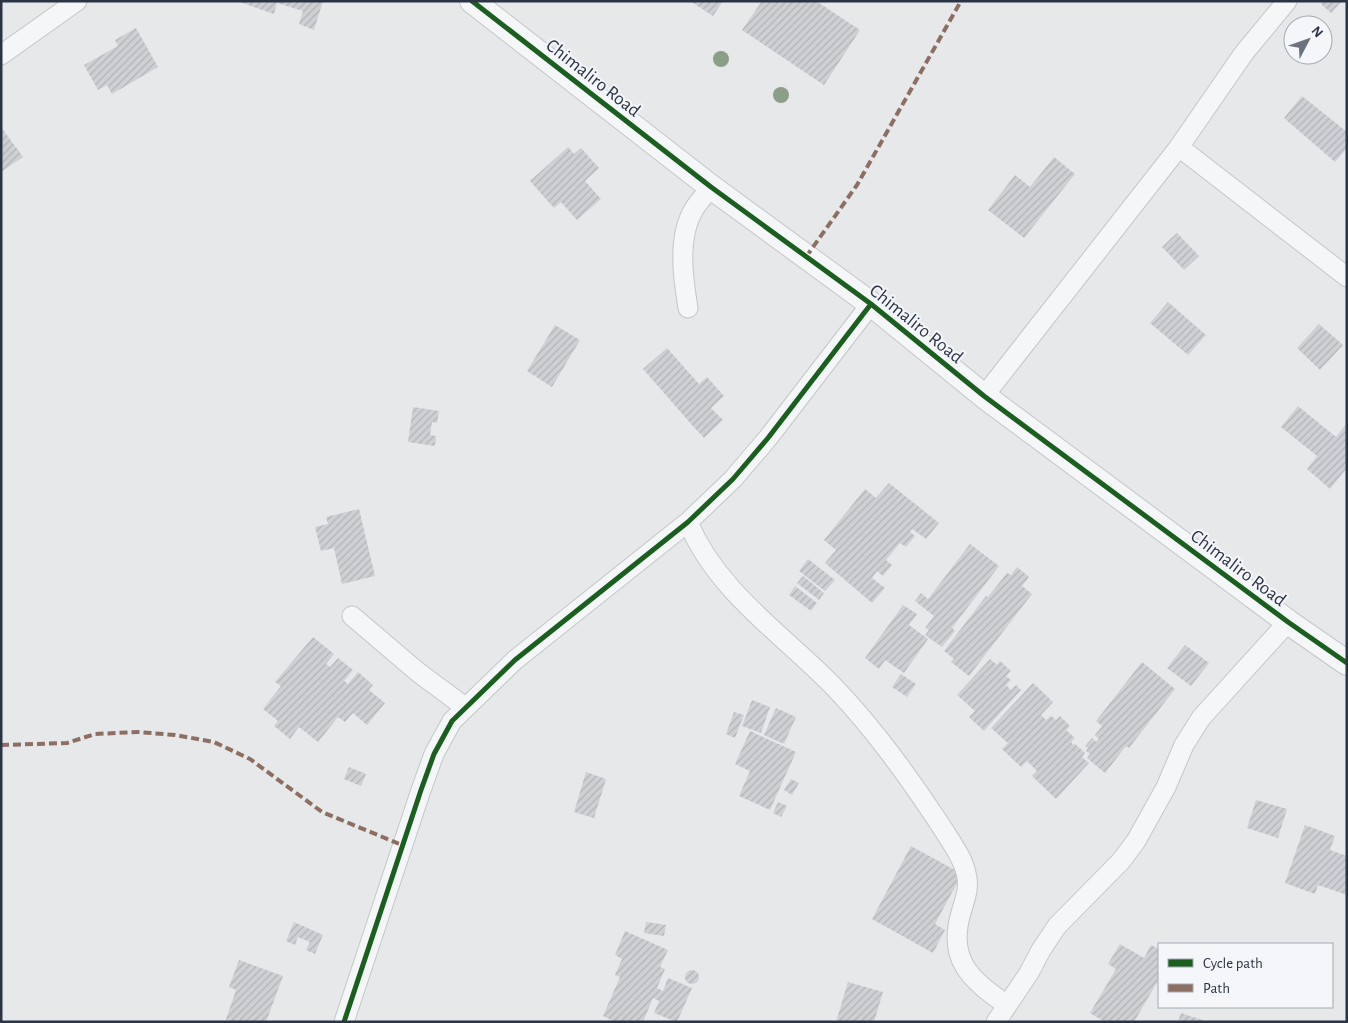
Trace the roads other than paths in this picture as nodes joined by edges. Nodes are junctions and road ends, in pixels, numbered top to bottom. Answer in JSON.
{"nodes":[{"id":1,"x":76,"y":1,"type":"edge"},
{"id":2,"x":472,"y":1,"type":"edge"},
{"id":3,"x":1287,"y":1,"type":"edge"},
{"id":4,"x":1,"y":55,"type":"edge"},
{"id":5,"x":1179,"y":147,"type":"junction"},
{"id":6,"x":711,"y":188,"type":"junction"},
{"id":7,"x":1347,"y":277,"type":"edge"},
{"id":8,"x":871,"y":304,"type":"junction"},
{"id":9,"x":688,"y":308,"type":"dead end"},
{"id":10,"x":984,"y":396,"type":"junction"},
{"id":11,"x":688,"y":522,"type":"junction"},
{"id":12,"x":352,"y":616,"type":"dead end"},
{"id":13,"x":1288,"y":622,"type":"junction"},
{"id":14,"x":1347,"y":663,"type":"edge"},
{"id":15,"x":465,"y":707,"type":"junction"},
{"id":16,"x":1006,"y":1005,"type":"junction"},
{"id":17,"x":344,"y":1022,"type":"edge"},
{"id":18,"x":996,"y":1022,"type":"edge"}],
"edges":[{"from":1,"to":4,"type":"street"},
{"from":2,"to":6,"type":"street","name":"Chimaliro Road"},
{"from":3,"to":5,"type":"street"},
{"from":5,"to":7,"type":"street"},
{"from":5,"to":10,"type":"street"},
{"from":6,"to":8,"type":"street","name":"Chimaliro Road"},
{"from":6,"to":9,"type":"street"},
{"from":8,"to":10,"type":"street","name":"Chimaliro Road"},
{"from":8,"to":11,"type":"street"},
{"from":10,"to":13,"type":"street","name":"Chimaliro Road"},
{"from":11,"to":15,"type":"street"},
{"from":11,"to":16,"type":"street"},
{"from":12,"to":15,"type":"street"},
{"from":13,"to":14,"type":"street","name":"Chimaliro Road"},
{"from":13,"to":16,"type":"street"},
{"from":15,"to":17,"type":"street"},
{"from":16,"to":18,"type":"street"}]}
